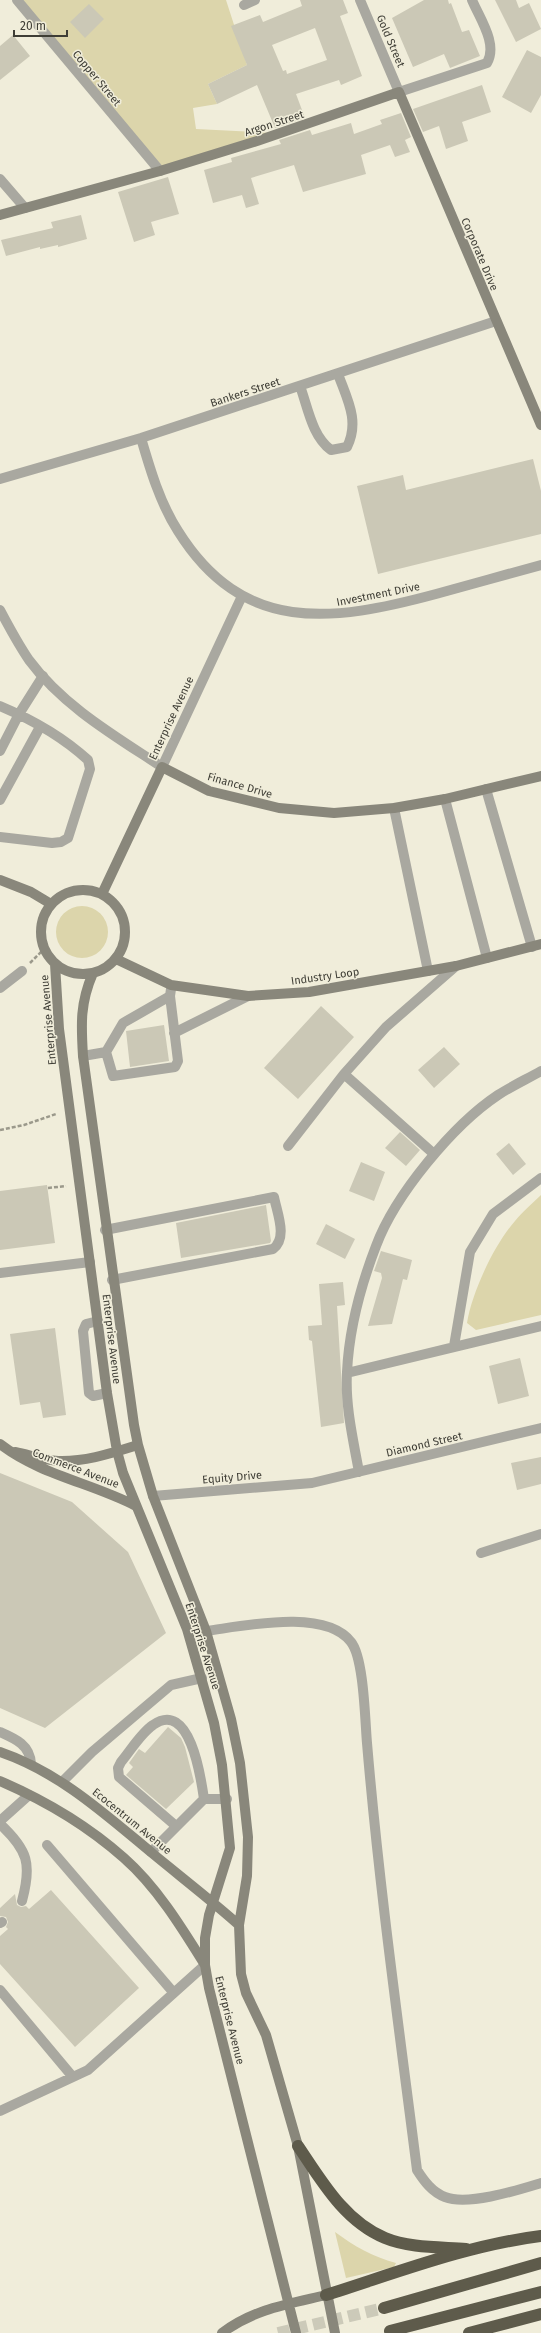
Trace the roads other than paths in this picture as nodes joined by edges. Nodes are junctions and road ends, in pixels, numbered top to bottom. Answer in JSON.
{"nodes":[{"id":1,"x":17,"y":0,"type":"edge"},
{"id":2,"x":255,"y":0,"type":"edge"},
{"id":3,"x":360,"y":0,"type":"edge"},
{"id":4,"x":472,"y":0,"type":"edge"},
{"id":5,"x":244,"y":5,"type":"dead end"},
{"id":6,"x":399,"y":92,"type":"junction"},
{"id":7,"x":160,"y":171,"type":"junction"},
{"id":8,"x":0,"y":180,"type":"edge"},
{"id":9,"x":25,"y":208,"type":"junction"},
{"id":10,"x":0,"y":215,"type":"edge"},
{"id":11,"x":496,"y":322,"type":"junction"},
{"id":12,"x":338,"y":374,"type":"junction"},
{"id":13,"x":300,"y":386,"type":"junction"},
{"id":14,"x":541,"y":425,"type":"edge"},
{"id":15,"x":141,"y":438,"type":"junction"},
{"id":16,"x":0,"y":479,"type":"edge"},
{"id":17,"x":541,"y":565,"type":"edge"},
{"id":18,"x":242,"y":596,"type":"junction"},
{"id":19,"x":0,"y":610,"type":"edge"},
{"id":20,"x":43,"y":676,"type":"junction"},
{"id":21,"x":0,"y":706,"type":"edge"},
{"id":22,"x":19,"y":714,"type":"junction"},
{"id":23,"x":40,"y":727,"type":"junction"},
{"id":24,"x":0,"y":751,"type":"edge"},
{"id":25,"x":162,"y":767,"type":"junction"},
{"id":26,"x":541,"y":776,"type":"edge"},
{"id":27,"x":486,"y":789,"type":"junction"},
{"id":28,"x":445,"y":799,"type":"junction"},
{"id":29,"x":0,"y":800,"type":"edge"},
{"id":30,"x":394,"y":808,"type":"junction"},
{"id":31,"x":0,"y":837,"type":"edge"},
{"id":32,"x":0,"y":880,"type":"edge"},
{"id":33,"x":102,"y":894,"type":"junction"},
{"id":34,"x":51,"y":904,"type":"junction"},
{"id":35,"x":537,"y":946,"type":"edge"},
{"id":36,"x":487,"y":958,"type":"junction"},
{"id":37,"x":116,"y":959,"type":"junction"},
{"id":38,"x":56,"y":964,"type":"junction"},
{"id":39,"x":456,"y":966,"type":"junction"},
{"id":40,"x":22,"y":971,"type":"road end"},
{"id":41,"x":428,"y":971,"type":"junction"},
{"id":42,"x":93,"y":973,"type":"junction"},
{"id":43,"x":172,"y":985,"type":"junction"},
{"id":44,"x":0,"y":988,"type":"edge"},
{"id":45,"x":170,"y":996,"type":"junction"},
{"id":46,"x":248,"y":996,"type":"junction"},
{"id":47,"x":174,"y":1033,"type":"junction"},
{"id":48,"x":106,"y":1052,"type":"junction"},
{"id":49,"x":83,"y":1056,"type":"junction"},
{"id":50,"x":541,"y":1071,"type":"edge"},
{"id":51,"x":344,"y":1074,"type":"junction"},
{"id":52,"x":288,"y":1146,"type":"dead end"},
{"id":53,"x":434,"y":1154,"type":"junction"},
{"id":54,"x":541,"y":1178,"type":"edge"},
{"id":55,"x":106,"y":1230,"type":"junction"},
{"id":56,"x":90,"y":1262,"type":"junction"},
{"id":57,"x":0,"y":1273,"type":"edge"},
{"id":58,"x":112,"y":1280,"type":"junction"},
{"id":59,"x":98,"y":1321,"type":"junction"},
{"id":60,"x":541,"y":1326,"type":"edge"},
{"id":61,"x":454,"y":1346,"type":"junction"},
{"id":62,"x":347,"y":1373,"type":"junction"},
{"id":63,"x":107,"y":1393,"type":"junction"},
{"id":64,"x":541,"y":1428,"type":"edge"},
{"id":65,"x":0,"y":1444,"type":"edge"},
{"id":66,"x":138,"y":1445,"type":"junction"},
{"id":67,"x":10,"y":1451,"type":"junction"},
{"id":68,"x":117,"y":1451,"type":"junction"},
{"id":69,"x":358,"y":1472,"type":"junction"},
{"id":70,"x":312,"y":1483,"type":"joint"},
{"id":71,"x":153,"y":1496,"type":"junction"},
{"id":72,"x":136,"y":1506,"type":"junction"},
{"id":73,"x":541,"y":1534,"type":"edge"},
{"id":74,"x":481,"y":1553,"type":"dead end"},
{"id":75,"x":206,"y":1630,"type":"junction"},
{"id":76,"x":202,"y":1678,"type":"junction"},
{"id":77,"x":0,"y":1732,"type":"edge"},
{"id":78,"x":0,"y":1752,"type":"edge"},
{"id":79,"x":31,"y":1764,"type":"junction"},
{"id":80,"x":0,"y":1781,"type":"edge"},
{"id":81,"x":62,"y":1782,"type":"junction"},
{"id":82,"x":29,"y":1795,"type":"junction"},
{"id":83,"x":204,"y":1799,"type":"junction"},
{"id":84,"x":227,"y":1799,"type":"junction"},
{"id":85,"x":0,"y":1822,"type":"edge"},
{"id":86,"x":176,"y":1826,"type":"junction"},
{"id":87,"x":47,"y":1845,"type":"dead end"},
{"id":88,"x":151,"y":1852,"type":"junction"},
{"id":89,"x":22,"y":1901,"type":"dead end"},
{"id":90,"x":213,"y":1901,"type":"junction"},
{"id":91,"x":239,"y":1925,"type":"junction"},
{"id":92,"x":205,"y":1965,"type":"junction"},
{"id":93,"x":0,"y":1990,"type":"edge"},
{"id":94,"x":173,"y":1992,"type":"junction"},
{"id":95,"x":72,"y":2076,"type":"junction"},
{"id":96,"x":0,"y":2112,"type":"edge"},
{"id":97,"x":298,"y":2146,"type":"junction"},
{"id":98,"x":541,"y":2183,"type":"edge"},
{"id":99,"x":541,"y":2236,"type":"edge"},
{"id":100,"x":473,"y":2249,"type":"junction"},
{"id":101,"x":541,"y":2263,"type":"edge"},
{"id":102,"x":541,"y":2292,"type":"edge"},
{"id":103,"x":326,"y":2295,"type":"junction"},
{"id":104,"x":289,"y":2304,"type":"junction"},
{"id":105,"x":384,"y":2308,"type":"tunnel mouth"},
{"id":106,"x":541,"y":2314,"type":"edge"},
{"id":107,"x":390,"y":2331,"type":"dead end"},
{"id":108,"x":222,"y":2333,"type":"edge"},
{"id":109,"x":296,"y":2333,"type":"edge"},
{"id":110,"x":335,"y":2333,"type":"edge"},
{"id":111,"x":469,"y":2333,"type":"edge"}],
"edges":[{"from":1,"to":7,"type":"street","name":"Copper Street"},
{"from":2,"to":5,"type":"street"},
{"from":3,"to":6,"type":"street","name":"Gold Street"},
{"from":4,"to":6,"type":"street","name":"Argon Street"},
{"from":6,"to":7,"type":"main road","name":"Argon Street"},
{"from":6,"to":11,"type":"main road","name":"Corporate Drive"},
{"from":7,"to":9,"type":"main road","name":"Argon Street"},
{"from":8,"to":9,"type":"street"},
{"from":9,"to":10,"type":"main road","name":"Argon Street"},
{"from":11,"to":12,"type":"street","name":"Bankers Street"},
{"from":11,"to":14,"type":"main road","name":"Corporate Drive"},
{"from":12,"to":13,"type":"street","name":"Bankers Street"},
{"from":12,"to":13,"type":"street"},
{"from":13,"to":15,"type":"street","name":"Bankers Street"},
{"from":15,"to":16,"type":"street","name":"Bankers Street"},
{"from":15,"to":18,"type":"street","name":"Investment Drive"},
{"from":17,"to":18,"type":"street","name":"Investment Drive"},
{"from":18,"to":25,"type":"street","name":"Enterprise Avenue"},
{"from":19,"to":20,"type":"street","name":"Finance Drive"},
{"from":20,"to":22,"type":"street"},
{"from":20,"to":25,"type":"street","name":"Finance Drive"},
{"from":21,"to":22,"type":"street"},
{"from":22,"to":23,"type":"street"},
{"from":22,"to":24,"type":"street"},
{"from":23,"to":29,"type":"street"},
{"from":23,"to":31,"type":"street"},
{"from":25,"to":30,"type":"main road","name":"Finance Drive"},
{"from":25,"to":33,"type":"main road","name":"Enterprise Avenue"},
{"from":26,"to":27,"type":"main road","name":"Finance Drive"},
{"from":27,"to":28,"type":"main road","name":"Finance Drive"},
{"from":27,"to":35,"type":"street"},
{"from":28,"to":30,"type":"main road","name":"Finance Drive"},
{"from":28,"to":36,"type":"street"},
{"from":30,"to":41,"type":"street"},
{"from":32,"to":34,"type":"main road"},
{"from":33,"to":34,"type":"main road"},
{"from":33,"to":37,"type":"main road"},
{"from":34,"to":38,"type":"main road"},
{"from":35,"to":36,"type":"main road","name":"Industry Loop"},
{"from":36,"to":39,"type":"main road","name":"Industry Loop"},
{"from":37,"to":42,"type":"main road"},
{"from":37,"to":43,"type":"main road","name":"Industry Loop"},
{"from":38,"to":42,"type":"main road"},
{"from":38,"to":56,"type":"main road","name":"Enterprise Avenue"},
{"from":39,"to":41,"type":"main road","name":"Industry Loop"},
{"from":39,"to":51,"type":"street"},
{"from":40,"to":44,"type":"street"},
{"from":41,"to":46,"type":"main road","name":"Industry Loop"},
{"from":42,"to":49,"type":"main road","name":"Enterprise Avenue"},
{"from":43,"to":45,"type":"street"},
{"from":43,"to":46,"type":"main road","name":"Industry Loop"},
{"from":45,"to":47,"type":"street"},
{"from":45,"to":48,"type":"street"},
{"from":46,"to":47,"type":"street"},
{"from":47,"to":48,"type":"street"},
{"from":48,"to":49,"type":"street"},
{"from":49,"to":55,"type":"main road","name":"Enterprise Avenue"},
{"from":50,"to":53,"type":"street"},
{"from":51,"to":52,"type":"street"},
{"from":51,"to":53,"type":"street"},
{"from":53,"to":62,"type":"street"},
{"from":54,"to":61,"type":"street"},
{"from":55,"to":58,"type":"main road","name":"Enterprise Avenue"},
{"from":55,"to":58,"type":"street"},
{"from":56,"to":57,"type":"street"},
{"from":56,"to":59,"type":"main road","name":"Enterprise Avenue"},
{"from":58,"to":66,"type":"main road","name":"Enterprise Avenue"},
{"from":59,"to":63,"type":"main road","name":"Enterprise Avenue"},
{"from":59,"to":63,"type":"street"},
{"from":60,"to":61,"type":"street"},
{"from":61,"to":62,"type":"street"},
{"from":62,"to":69,"type":"street"},
{"from":63,"to":68,"type":"main road","name":"Enterprise Avenue"},
{"from":64,"to":69,"type":"street","name":"Diamond Street"},
{"from":65,"to":67,"type":"main road","name":"Commerce Avenue"},
{"from":66,"to":68,"type":"main road","name":"Commerce Avenue"},
{"from":66,"to":71,"type":"main road","name":"Enterprise Avenue"},
{"from":67,"to":68,"type":"main road","name":"Commerce Avenue"},
{"from":67,"to":72,"type":"main road","name":"Commerce Avenue"},
{"from":68,"to":72,"type":"main road","name":"Enterprise Avenue"},
{"from":69,"to":70,"type":"street","name":"Diamond Street"},
{"from":70,"to":71,"type":"street","name":"Equity Drive"},
{"from":71,"to":75,"type":"main road","name":"Enterprise Avenue"},
{"from":72,"to":76,"type":"main road","name":"Enterprise Avenue"},
{"from":73,"to":74,"type":"street"},
{"from":75,"to":91,"type":"main road","name":"Enterprise Avenue"},
{"from":75,"to":98,"type":"street"},
{"from":76,"to":81,"type":"street"},
{"from":76,"to":84,"type":"main road","name":"Enterprise Avenue"},
{"from":77,"to":79,"type":"street"},
{"from":78,"to":79,"type":"main road","name":"Ecocentrum Avenue"},
{"from":79,"to":81,"type":"main road","name":"Ecocentrum Avenue"},
{"from":80,"to":82,"type":"main road"},
{"from":81,"to":88,"type":"main road","name":"Ecocentrum Avenue"},
{"from":82,"to":85,"type":"street"},
{"from":82,"to":92,"type":"main road"},
{"from":83,"to":84,"type":"street"},
{"from":83,"to":86,"type":"street"},
{"from":83,"to":86,"type":"street"},
{"from":84,"to":90,"type":"main road","name":"Enterprise Avenue"},
{"from":85,"to":89,"type":"street"},
{"from":86,"to":88,"type":"street"},
{"from":87,"to":94,"type":"street"},
{"from":88,"to":90,"type":"main road","name":"Ecocentrum Avenue"},
{"from":90,"to":91,"type":"main road","name":"Ecocentrum Avenue"},
{"from":90,"to":92,"type":"main road","name":"Enterprise Avenue"},
{"from":91,"to":97,"type":"main road","name":"Enterprise Avenue"},
{"from":92,"to":94,"type":"street"},
{"from":92,"to":104,"type":"main road","name":"Enterprise Avenue"},
{"from":93,"to":95,"type":"street"},
{"from":94,"to":95,"type":"street"},
{"from":95,"to":96,"type":"street"},
{"from":97,"to":100,"type":"highway"},
{"from":97,"to":103,"type":"main road","name":"Enterprise Avenue"},
{"from":99,"to":100,"type":"highway"},
{"from":100,"to":103,"type":"highway"},
{"from":101,"to":105,"type":"highway"},
{"from":102,"to":107,"type":"highway"},
{"from":103,"to":104,"type":"main road"},
{"from":103,"to":110,"type":"main road","name":"Enterprise Avenue"},
{"from":104,"to":108,"type":"main road"},
{"from":104,"to":109,"type":"main road","name":"Enterprise Avenue"},
{"from":106,"to":111,"type":"highway"}]}
